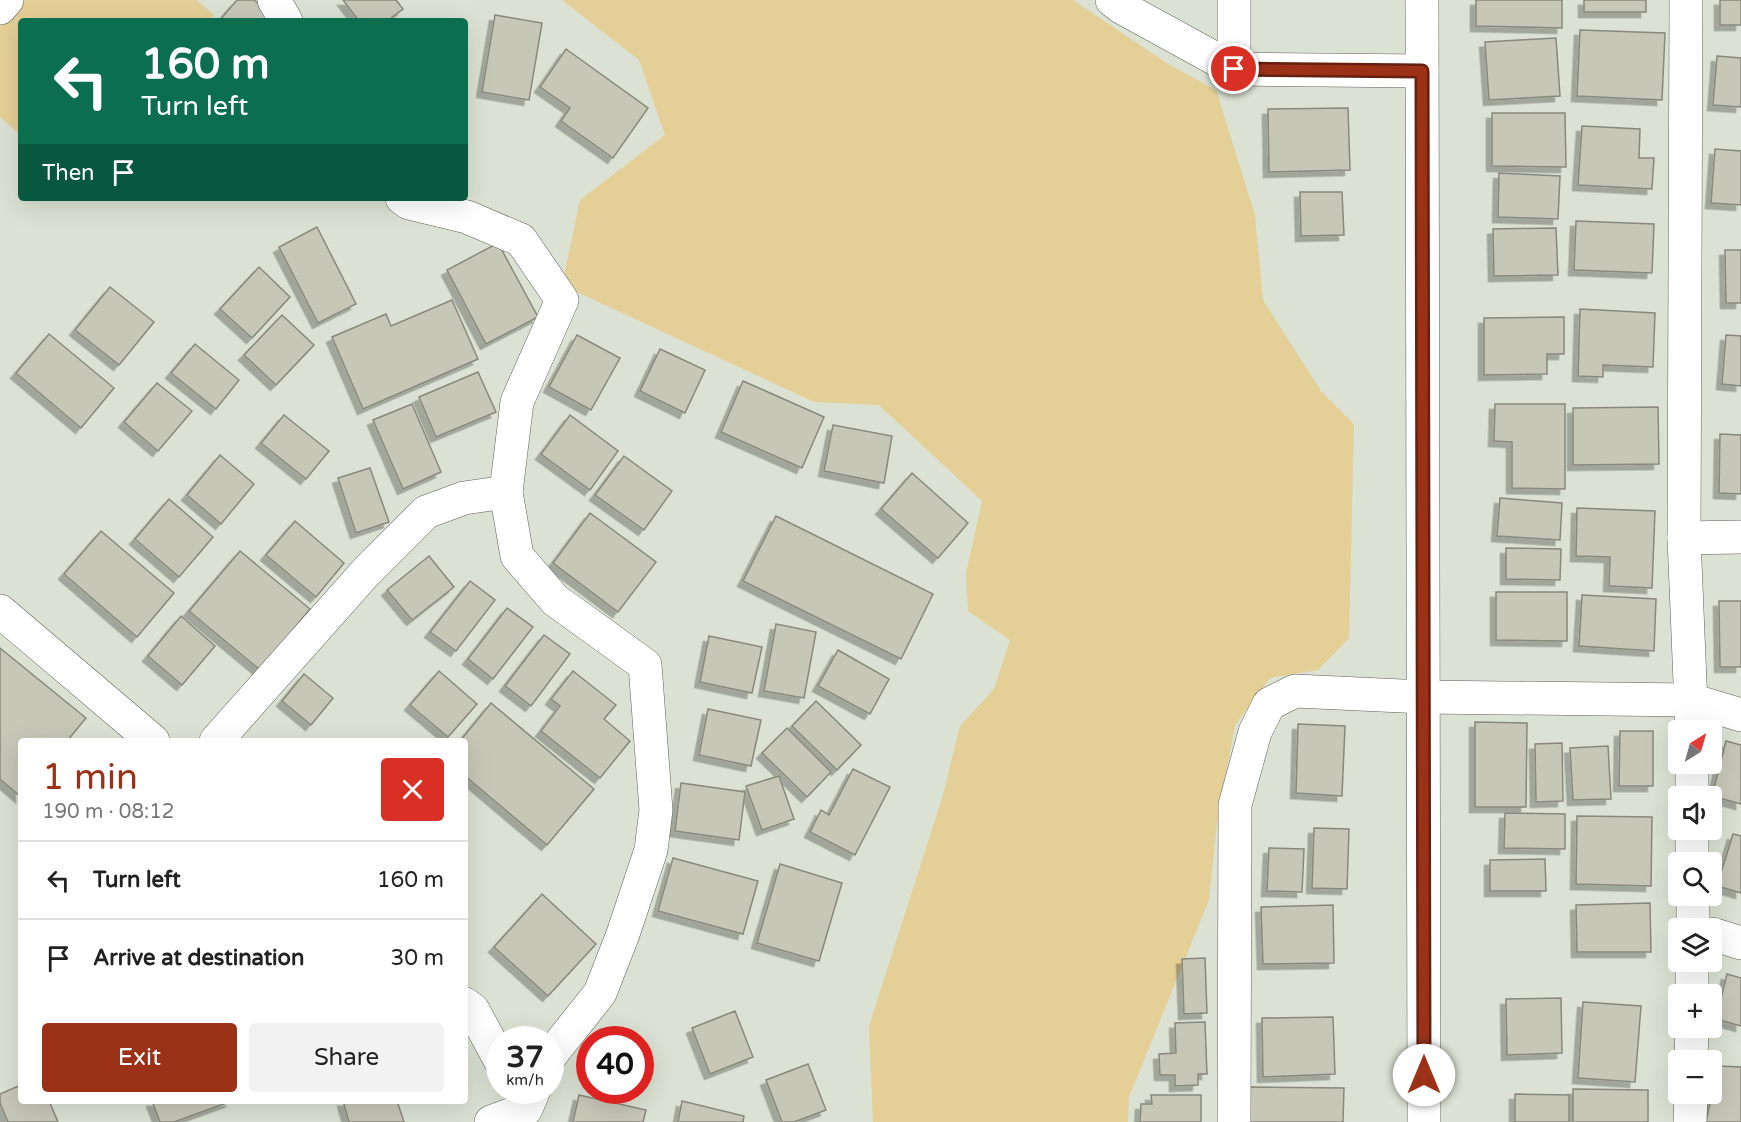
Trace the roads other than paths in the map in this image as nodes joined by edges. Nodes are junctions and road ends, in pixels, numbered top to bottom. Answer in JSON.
{"nodes":[{"id":1,"x":6,"y":0,"type":"edge"},
{"id":2,"x":273,"y":0,"type":"edge"},
{"id":3,"x":1112,"y":0,"type":"edge"},
{"id":4,"x":1234,"y":0,"type":"edge"},
{"id":5,"x":1422,"y":0,"type":"edge"},
{"id":6,"x":1686,"y":0,"type":"edge"},
{"id":7,"x":0,"y":8,"type":"edge"},
{"id":8,"x":284,"y":18,"type":"edge"},
{"id":9,"x":1234,"y":69,"type":"junction"},
{"id":10,"x":1422,"y":71,"type":"junction"},
{"id":11,"x":406,"y":201,"type":"edge"},
{"id":12,"x":506,"y":492,"type":"junction"},
{"id":13,"x":1683,"y":537,"type":"junction"},
{"id":14,"x":1741,"y":537,"type":"edge"},
{"id":15,"x":0,"y":611,"type":"edge"},
{"id":16,"x":1424,"y":697,"type":"junction"},
{"id":17,"x":1691,"y":715,"type":"edge"},
{"id":18,"x":1741,"y":715,"type":"edge"},
{"id":19,"x":149,"y":738,"type":"edge"},
{"id":20,"x":219,"y":738,"type":"edge"},
{"id":21,"x":1722,"y":937,"type":"edge"},
{"id":22,"x":1741,"y":943,"type":"edge"},
{"id":23,"x":468,"y":1007,"type":"edge"},
{"id":24,"x":486,"y":1035,"type":"edge"},
{"id":25,"x":564,"y":1038,"type":"edge"},
{"id":26,"x":523,"y":1104,"type":"edge"},
{"id":27,"x":1691,"y":1104,"type":"edge"},
{"id":28,"x":491,"y":1122,"type":"edge"},
{"id":29,"x":1234,"y":1122,"type":"edge"},
{"id":30,"x":1424,"y":1122,"type":"edge"},
{"id":31,"x":1690,"y":1122,"type":"edge"}],
"edges":[{"from":1,"to":7,"type":"street"},
{"from":2,"to":8,"type":"street"},
{"from":3,"to":9,"type":"street"},
{"from":4,"to":9,"type":"street"},
{"from":5,"to":10,"type":"street"},
{"from":6,"to":13,"type":"street"},
{"from":9,"to":10,"type":"street"},
{"from":10,"to":16,"type":"street"},
{"from":11,"to":12,"type":"street"},
{"from":12,"to":20,"type":"street"},
{"from":12,"to":25,"type":"street"},
{"from":13,"to":14,"type":"street"},
{"from":13,"to":17,"type":"street"},
{"from":15,"to":19,"type":"street"},
{"from":16,"to":17,"type":"street"},
{"from":16,"to":29,"type":"street"},
{"from":16,"to":30,"type":"street"},
{"from":17,"to":18,"type":"street"},
{"from":21,"to":22,"type":"street"},
{"from":23,"to":24,"type":"street"},
{"from":26,"to":28,"type":"street"},
{"from":27,"to":31,"type":"street"}]}
